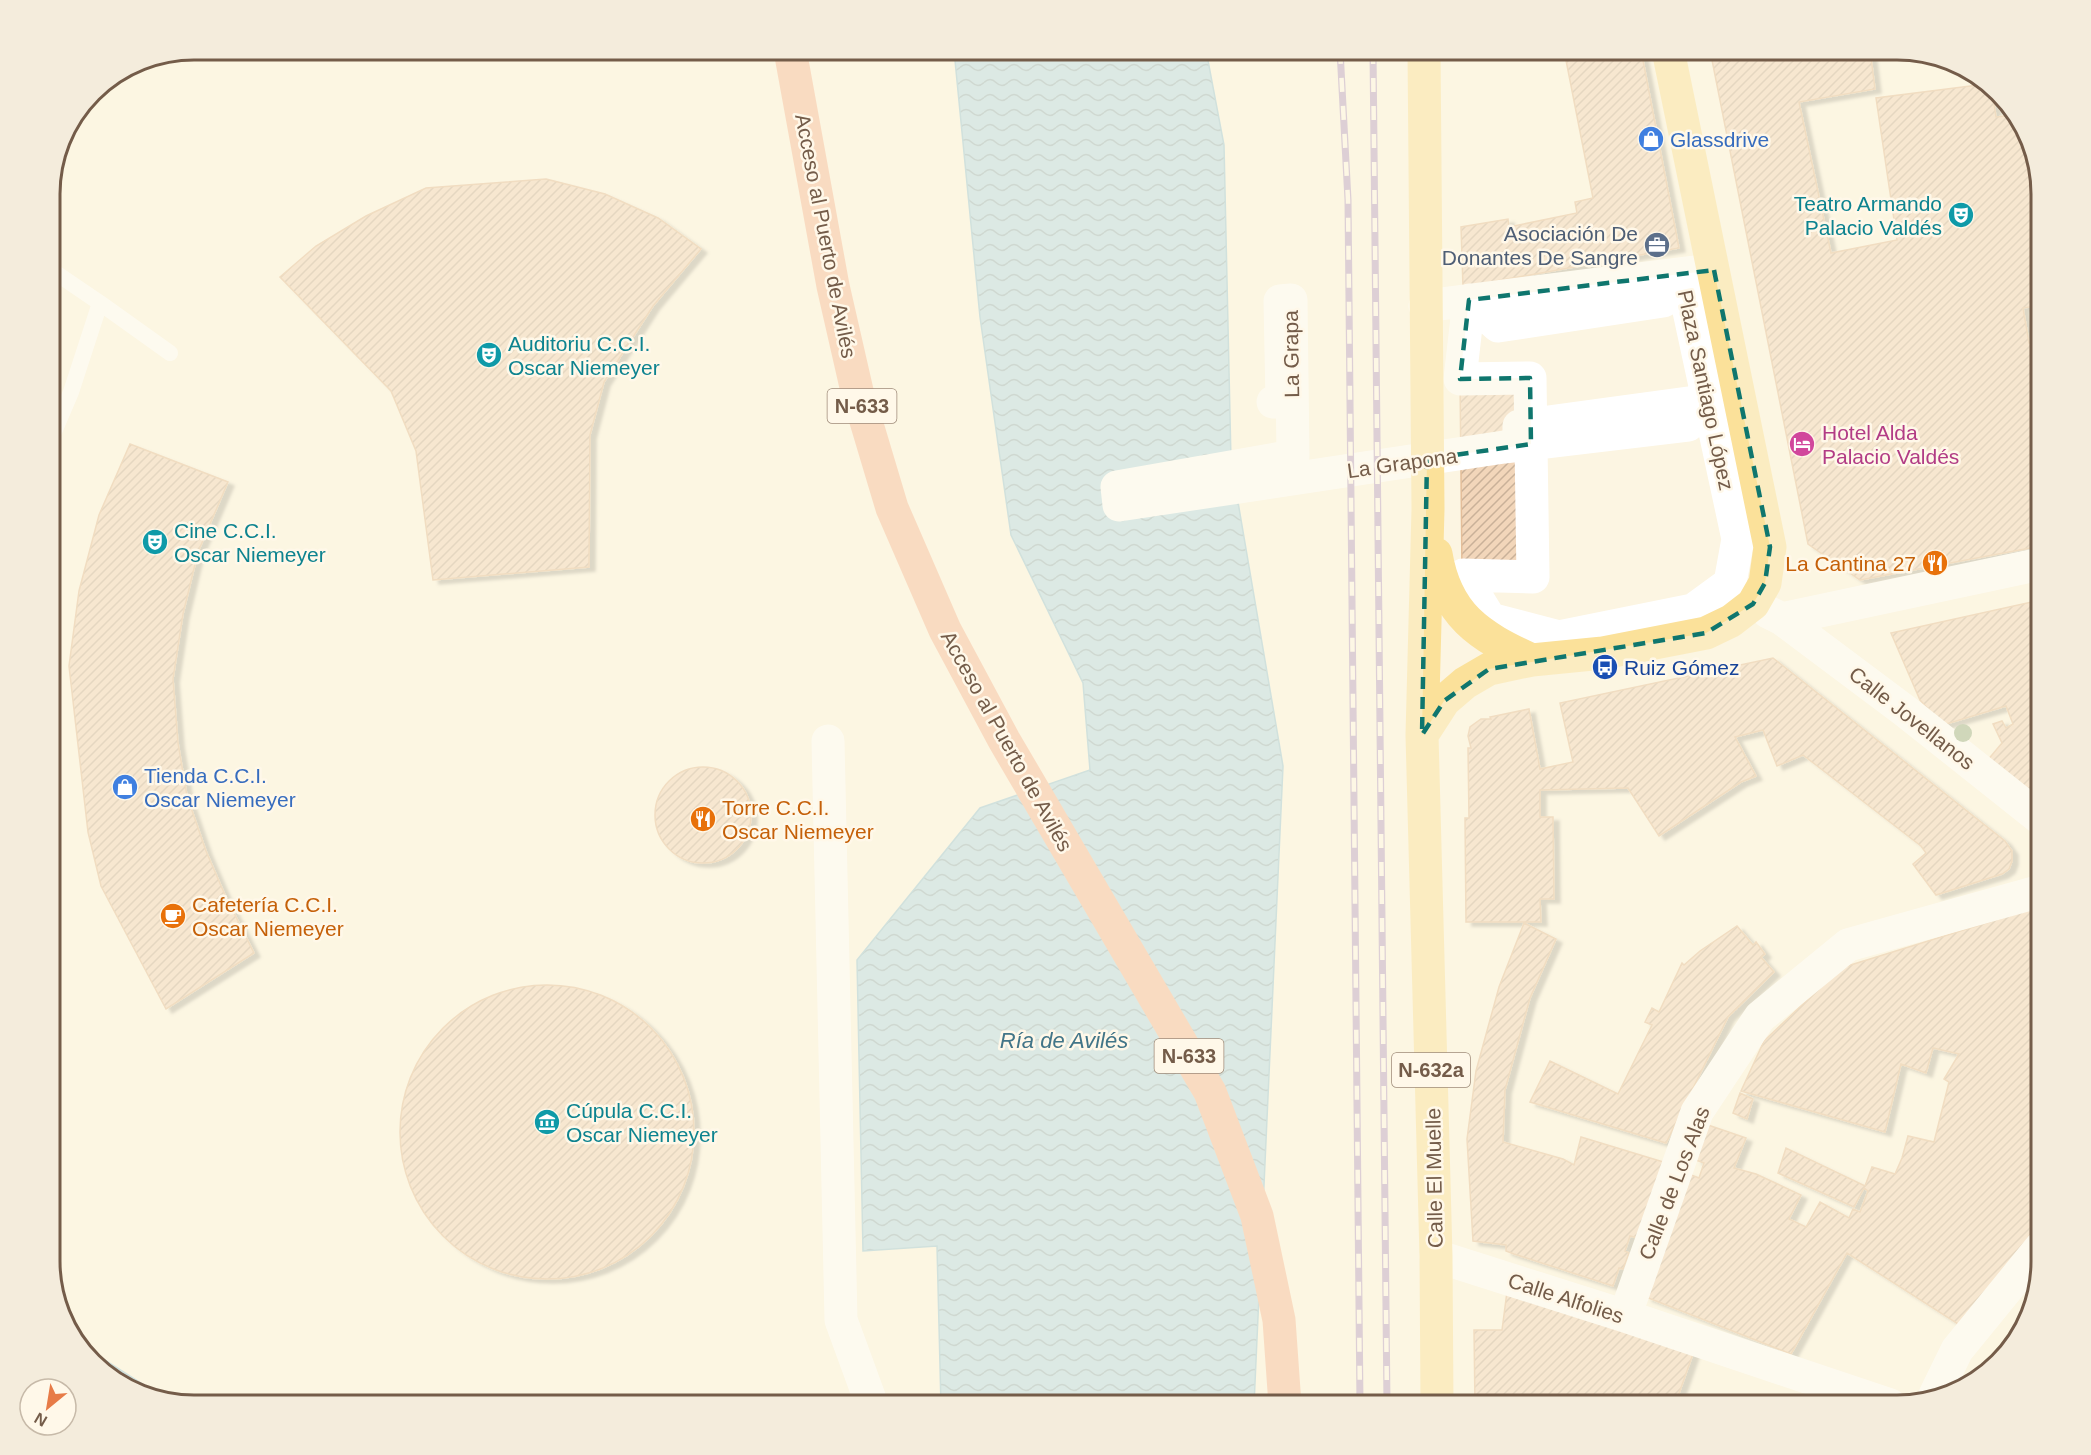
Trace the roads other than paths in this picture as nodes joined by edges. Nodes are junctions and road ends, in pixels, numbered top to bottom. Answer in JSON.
{"nodes":[{"id":1,"x":792,"y":60,"type":"edge"},
{"id":2,"x":1424,"y":60,"type":"edge"},
{"id":3,"x":1670,"y":60,"type":"edge"},
{"id":4,"x":1714,"y":270,"type":"junction"},
{"id":5,"x":1681,"y":274,"type":"junction"},
{"id":6,"x":60,"y":276,"type":"edge"},
{"id":7,"x":1469,"y":300,"type":"junction"},
{"id":8,"x":100,"y":303,"type":"junction"},
{"id":9,"x":1425,"y":306,"type":"junction"},
{"id":10,"x":170,"y":352,"type":"dead end"},
{"id":11,"x":1273,"y":402,"type":"dead end"},
{"id":12,"x":60,"y":418,"type":"edge"},
{"id":13,"x":1519,"y":431,"type":"dead end"},
{"id":14,"x":1293,"y":456,"type":"joint"},
{"id":15,"x":1428,"y":508,"type":"junction"},
{"id":16,"x":2031,"y":566,"type":"edge"},
{"id":17,"x":1753,"y":604,"type":"junction"},
{"id":18,"x":1782,"y":619,"type":"junction"},
{"id":19,"x":1532,"y":660,"type":"junction"},
{"id":20,"x":1422,"y":735,"type":"junction"},
{"id":21,"x":828,"y":741,"type":"dead end"},
{"id":22,"x":2031,"y":810,"type":"edge"},
{"id":23,"x":2031,"y":894,"type":"edge"},
{"id":24,"x":1436,"y":1256,"type":"junction"},
{"id":25,"x":2031,"y":1260,"type":"edge"},
{"id":26,"x":1625,"y":1316,"type":"junction"},
{"id":27,"x":1938,"y":1388,"type":"edge"},
{"id":28,"x":868,"y":1395,"type":"edge"},
{"id":29,"x":1284,"y":1395,"type":"edge"},
{"id":30,"x":1437,"y":1395,"type":"edge"},
{"id":31,"x":1857,"y":1395,"type":"edge"}],
"edges":[{"from":1,"to":29,"type":"highway","name":"Acceso al Puerto de Avilés","number":"N-633"},
{"from":2,"to":9,"type":"main road"},
{"from":3,"to":4,"type":"main road"},
{"from":4,"to":5,"type":"street"},
{"from":4,"to":17,"type":"main road"},
{"from":5,"to":7,"type":"street"},
{"from":5,"to":7,"type":"street","name":"Plaza Santiago López"},
{"from":6,"to":8,"type":"lane"},
{"from":7,"to":9,"type":"street"},
{"from":8,"to":10,"type":"lane"},
{"from":8,"to":12,"type":"lane"},
{"from":9,"to":15,"type":"main road"},
{"from":11,"to":14,"type":"street","name":"La Grapa"},
{"from":13,"to":14,"type":"street","name":"La Grapona"},
{"from":15,"to":19,"type":"main road"},
{"from":15,"to":20,"type":"main road","name":"Calle El Muelle"},
{"from":16,"to":18,"type":"street"},
{"from":17,"to":18,"type":"street","name":"Calle Jovellanos"},
{"from":17,"to":19,"type":"main road"},
{"from":18,"to":22,"type":"street","name":"Calle Jovellanos"},
{"from":19,"to":20,"type":"main road"},
{"from":20,"to":24,"type":"main road","name":"Calle El Muelle","number":"N-632a"},
{"from":21,"to":28,"type":"street"},
{"from":23,"to":26,"type":"street","name":"Calle de Los Alas"},
{"from":24,"to":26,"type":"street","name":"Calle Alfolies"},
{"from":24,"to":30,"type":"main road","name":"Calle El Muelle","number":"N-632a"},
{"from":25,"to":27,"type":"street"},
{"from":26,"to":31,"type":"street","name":"Calle Alfolies"}]}
